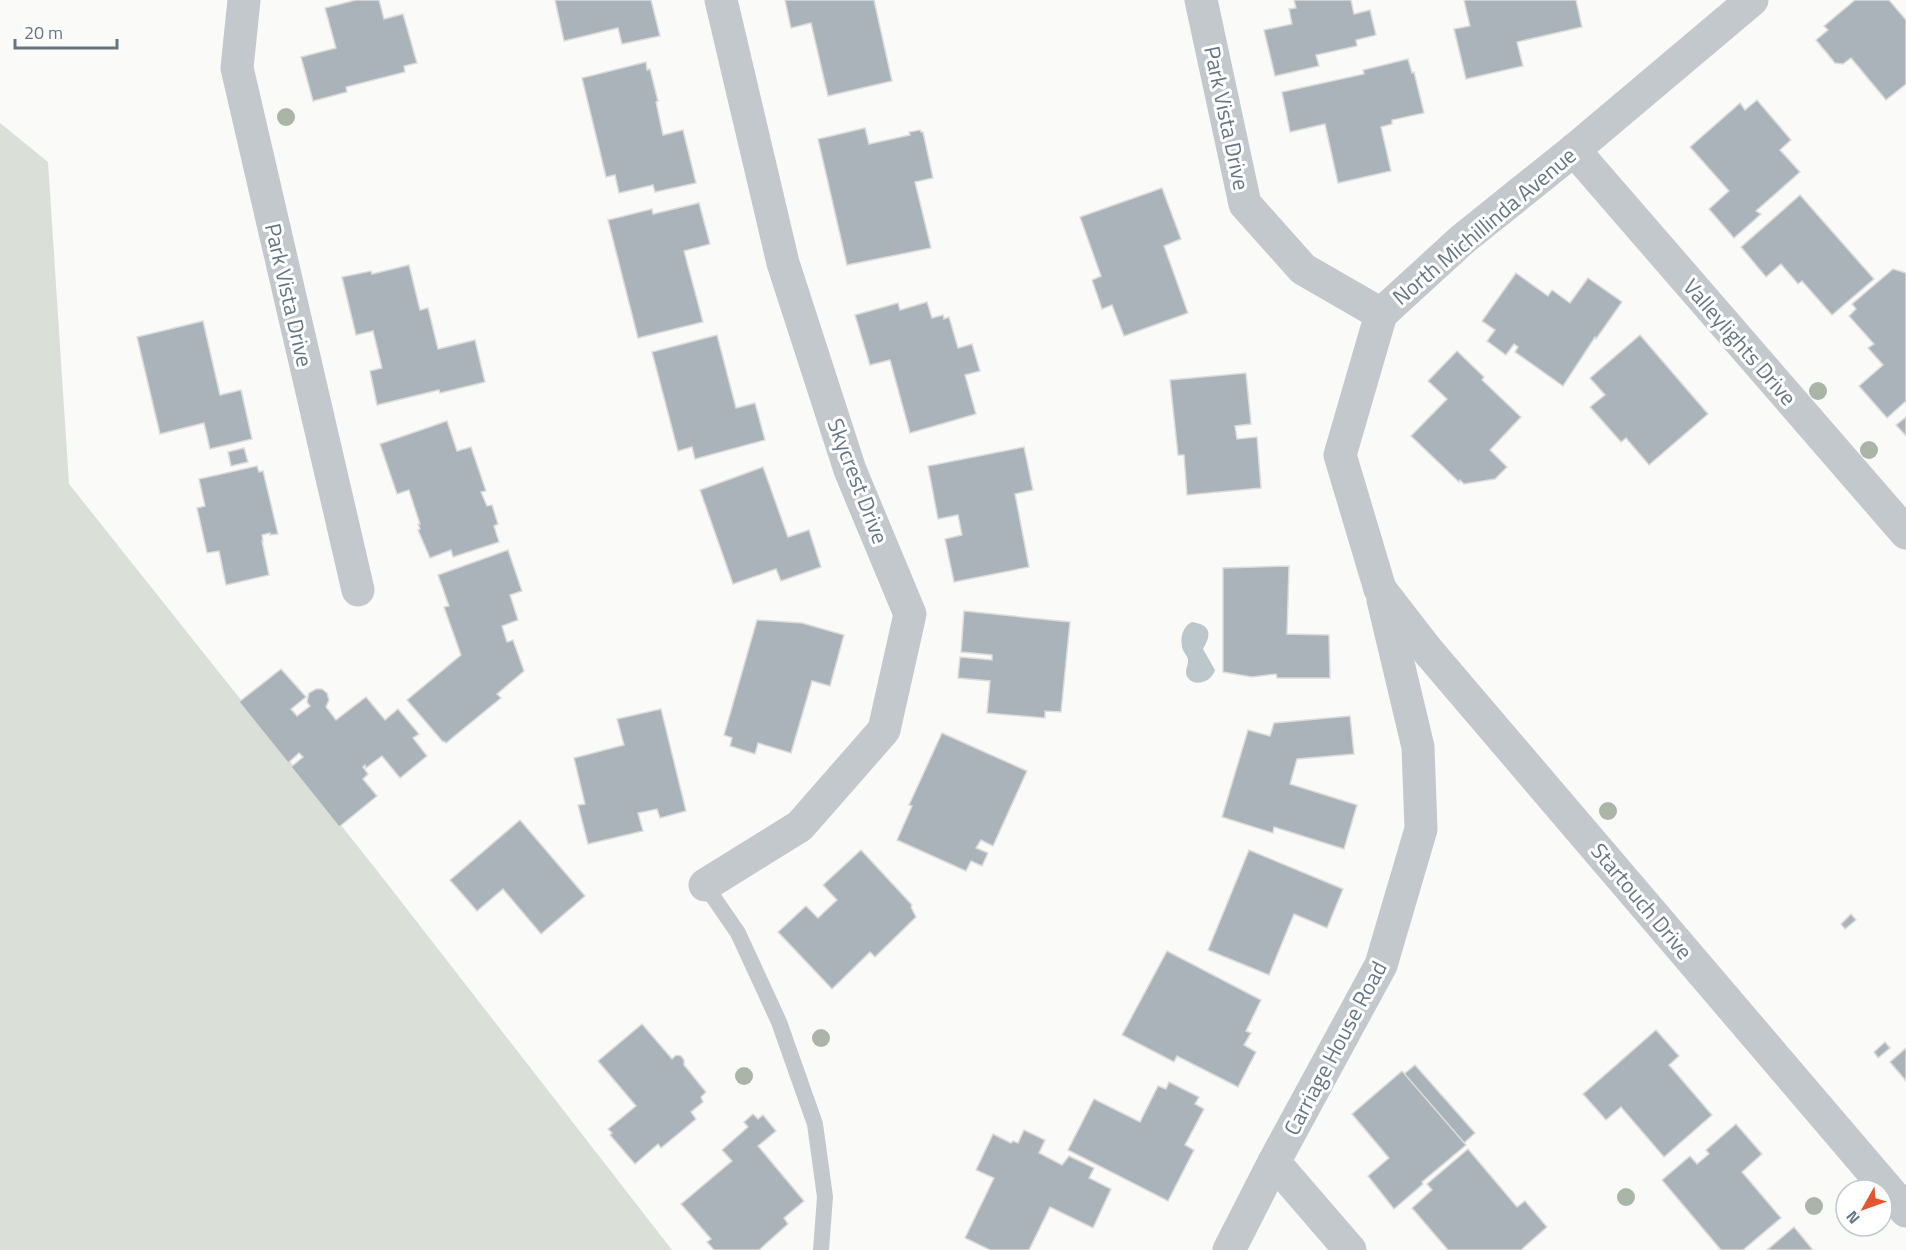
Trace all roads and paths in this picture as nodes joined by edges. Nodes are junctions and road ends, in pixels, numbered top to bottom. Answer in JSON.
{"nodes":[{"id":1,"x":244,"y":0,"type":"edge"},
{"id":2,"x":721,"y":0,"type":"edge"},
{"id":3,"x":1201,"y":0,"type":"edge"},
{"id":4,"x":1752,"y":0,"type":"edge"},
{"id":5,"x":1574,"y":150,"type":"junction"},
{"id":6,"x":1381,"y":314,"type":"junction"},
{"id":7,"x":1906,"y":533,"type":"edge"},
{"id":8,"x":1380,"y":589,"type":"junction"},
{"id":9,"x":358,"y":590,"type":"dead end"},
{"id":10,"x":705,"y":885,"type":"joint"},
{"id":11,"x":1274,"y":1162,"type":"junction"},
{"id":12,"x":1906,"y":1210,"type":"edge"},
{"id":13,"x":821,"y":1250,"type":"edge"},
{"id":14,"x":1229,"y":1250,"type":"edge"},
{"id":15,"x":1350,"y":1250,"type":"edge"}],
"edges":[{"from":1,"to":9,"type":"street","name":"Park Vista Drive"},
{"from":2,"to":10,"type":"street","name":"Skycrest Drive"},
{"from":3,"to":6,"type":"street","name":"Park Vista Drive"},
{"from":4,"to":5,"type":"street","name":"North Michillinda Avenue"},
{"from":5,"to":6,"type":"street","name":"North Michillinda Avenue"},
{"from":5,"to":7,"type":"street","name":"Valleylights Drive"},
{"from":6,"to":8,"type":"street","name":"North Michillinda Avenue"},
{"from":8,"to":11,"type":"street","name":"Carriage House Road"},
{"from":8,"to":12,"type":"street","name":"Startouch Drive"},
{"from":10,"to":13,"type":"lane"},
{"from":11,"to":14,"type":"street","name":"Carriage House Road"},
{"from":11,"to":15,"type":"street"}]}
